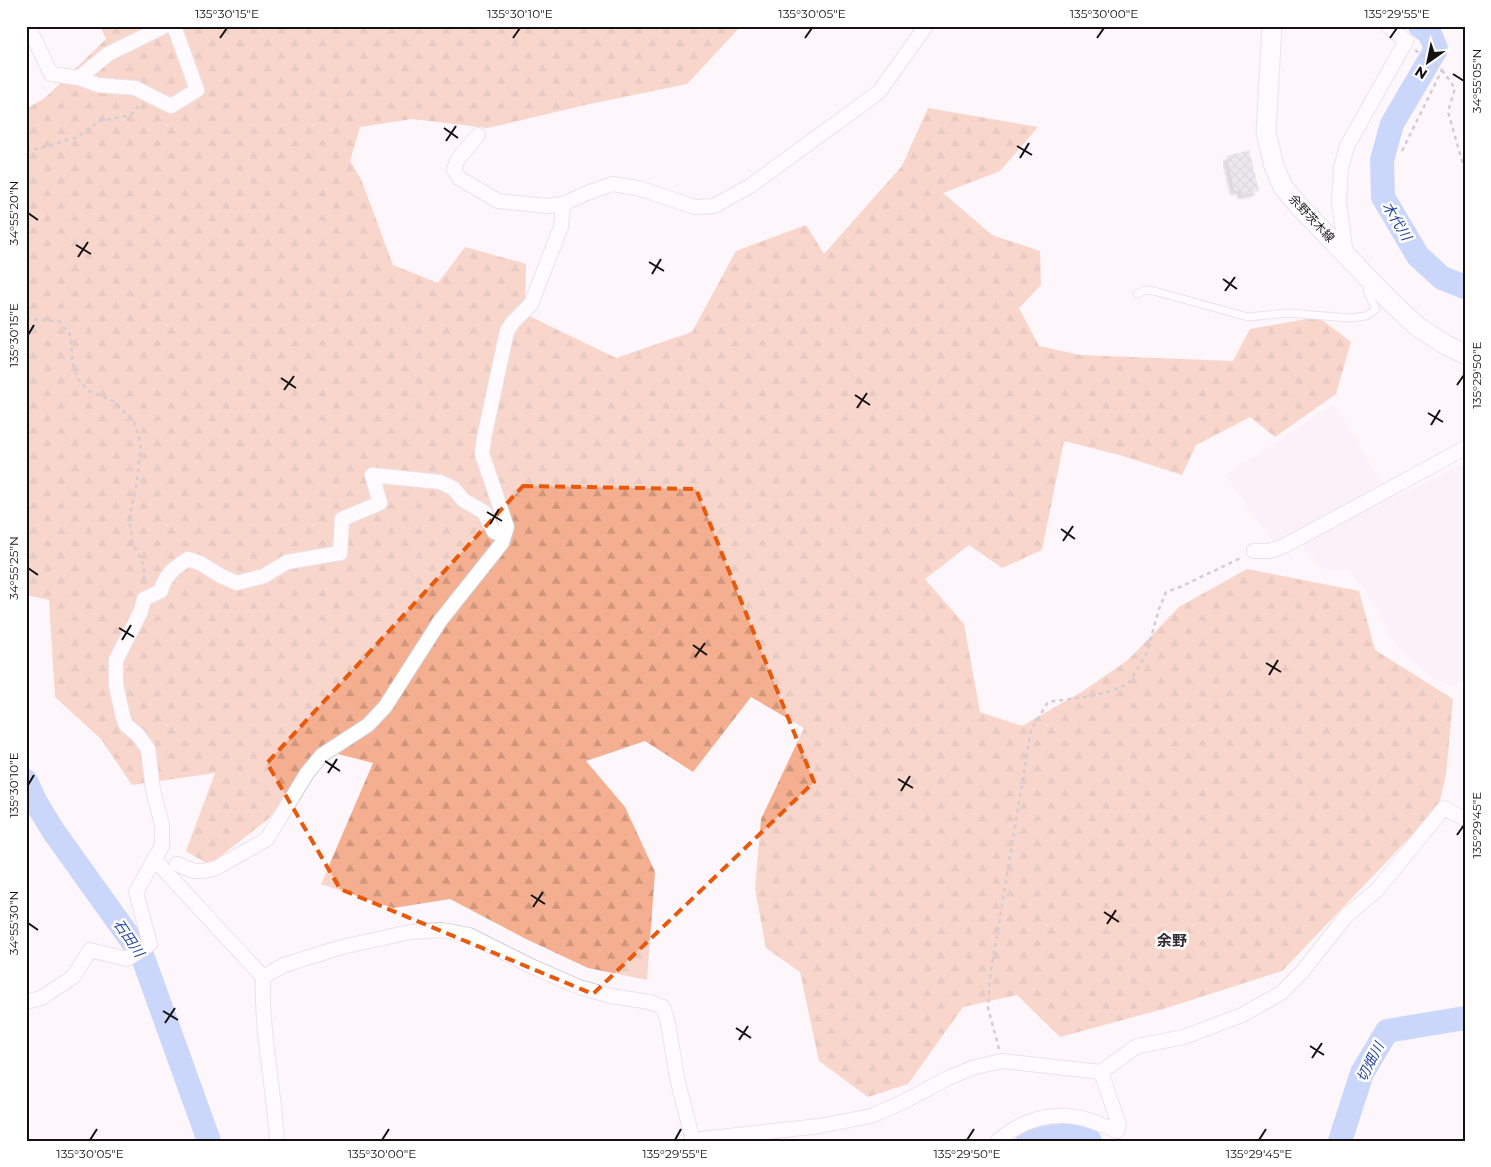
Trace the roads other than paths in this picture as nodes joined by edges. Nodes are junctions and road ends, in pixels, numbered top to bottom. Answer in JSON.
{"nodes":[{"id":1,"x":28,"y":26,"type":"edge"},
{"id":2,"x":165,"y":26,"type":"edge"},
{"id":3,"x":174,"y":26,"type":"edge"},
{"id":4,"x":926,"y":26,"type":"edge"},
{"id":5,"x":1272,"y":26,"type":"edge"},
{"id":6,"x":1388,"y":26,"type":"edge"},
{"id":7,"x":78,"y":78,"type":"junction"},
{"id":8,"x":478,"y":136,"type":"dead end"},
{"id":9,"x":563,"y":204,"type":"junction"},
{"id":10,"x":1346,"y":255,"type":"junction"},
{"id":11,"x":1373,"y":284,"type":"junction"},
{"id":12,"x":1137,"y":294,"type":"dead end"},
{"id":13,"x":1465,"y":354,"type":"edge"},
{"id":14,"x":1465,"y":448,"type":"edge"},
{"id":15,"x":504,"y":535,"type":"junction"},
{"id":16,"x":1254,"y":551,"type":"road end"},
{"id":17,"x":1465,"y":819,"type":"edge"},
{"id":18,"x":154,"y":859,"type":"junction"},
{"id":19,"x":177,"y":864,"type":"dead end"},
{"id":20,"x":263,"y":978,"type":"junction"},
{"id":21,"x":26,"y":1002,"type":"edge"},
{"id":22,"x":1101,"y":1072,"type":"junction"},
{"id":23,"x":1114,"y":1136,"type":"edge"},
{"id":24,"x":693,"y":1140,"type":"edge"},
{"id":25,"x":277,"y":1141,"type":"edge"},
{"id":26,"x":998,"y":1141,"type":"edge"}],
"edges":[{"from":1,"to":7,"type":"street"},
{"from":2,"to":7,"type":"street"},
{"from":3,"to":7,"type":"street"},
{"from":4,"to":9,"type":"street"},
{"from":5,"to":10,"type":"main road","name":"余野茨木線"},
{"from":6,"to":10,"type":"street"},
{"from":8,"to":9,"type":"street"},
{"from":9,"to":15,"type":"street"},
{"from":10,"to":11,"type":"main road","name":"余野茨木線"},
{"from":11,"to":12,"type":"lane"},
{"from":11,"to":13,"type":"main road","name":"余野茨木線"},
{"from":14,"to":16,"type":"street"},
{"from":15,"to":18,"type":"street"},
{"from":15,"to":19,"type":"street"},
{"from":17,"to":22,"type":"street"},
{"from":18,"to":20,"type":"street"},
{"from":18,"to":21,"type":"street"},
{"from":20,"to":24,"type":"street"},
{"from":20,"to":25,"type":"street"},
{"from":22,"to":23,"type":"street"},
{"from":22,"to":24,"type":"street"},
{"from":23,"to":26,"type":"street"}]}
